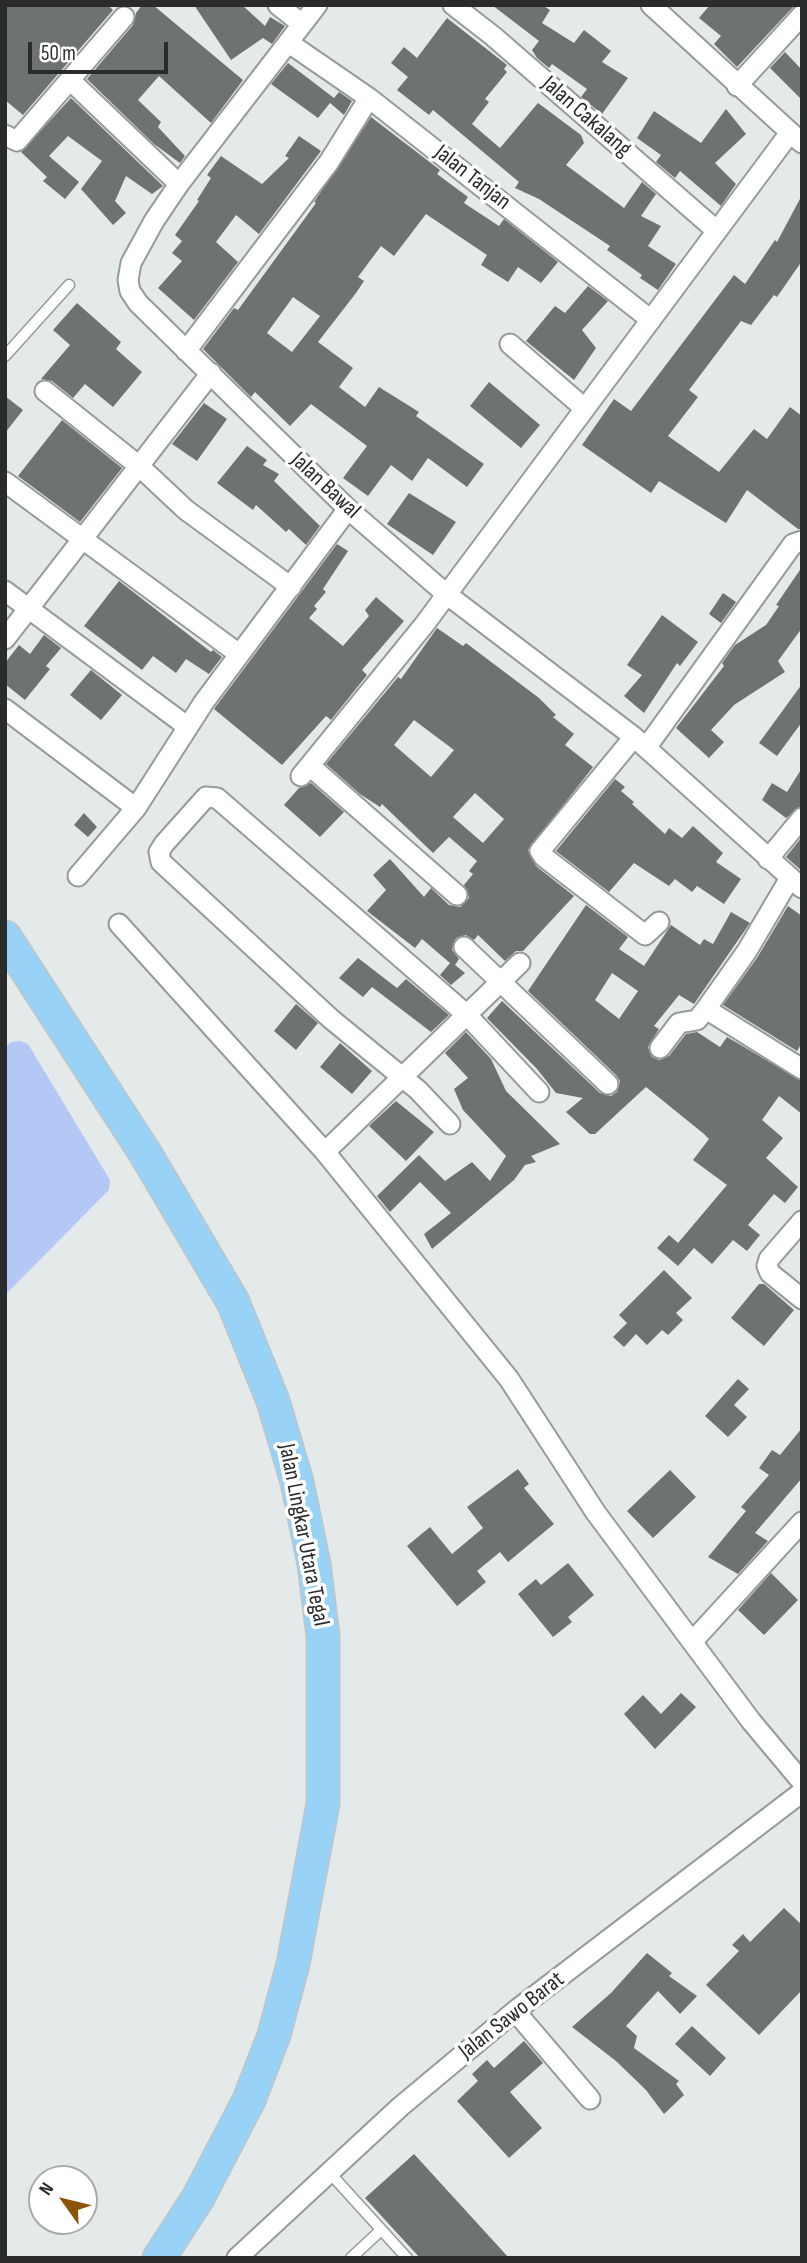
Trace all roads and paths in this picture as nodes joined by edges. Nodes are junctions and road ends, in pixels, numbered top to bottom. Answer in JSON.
{"nodes":[{"id":1,"x":278,"y":5,"type":"edge"},
{"id":2,"x":317,"y":5,"type":"edge"},
{"id":3,"x":453,"y":5,"type":"edge"},
{"id":4,"x":652,"y":6,"type":"edge"},
{"id":5,"x":802,"y":15,"type":"edge"},
{"id":6,"x":124,"y":17,"type":"dead end"},
{"id":7,"x":302,"y":24,"type":"junction"},
{"id":8,"x":289,"y":43,"type":"junction"},
{"id":9,"x":70,"y":80,"type":"junction"},
{"id":10,"x":737,"y":86,"type":"junction"},
{"id":11,"x":369,"y":98,"type":"junction"},
{"id":12,"x":5,"y":135,"type":"edge"},
{"id":13,"x":795,"y":139,"type":"edge"},
{"id":14,"x":179,"y":184,"type":"junction"},
{"id":15,"x":717,"y":231,"type":"junction"},
{"id":16,"x":69,"y":285,"type":"dead end"},
{"id":17,"x":651,"y":320,"type":"junction"},
{"id":18,"x":510,"y":344,"type":"dead end"},
{"id":19,"x":186,"y":351,"type":"junction"},
{"id":20,"x":5,"y":356,"type":"edge"},
{"id":21,"x":206,"y":380,"type":"junction"},
{"id":22,"x":45,"y":391,"type":"dead end"},
{"id":23,"x":583,"y":407,"type":"junction"},
{"id":24,"x":139,"y":466,"type":"junction"},
{"id":25,"x":5,"y":482,"type":"edge"},
{"id":26,"x":348,"y":509,"type":"junction"},
{"id":27,"x":802,"y":541,"type":"edge"},
{"id":28,"x":83,"y":542,"type":"junction"},
{"id":29,"x":291,"y":587,"type":"junction"},
{"id":30,"x":5,"y":591,"type":"edge"},
{"id":31,"x":440,"y":599,"type":"junction"},
{"id":32,"x":29,"y":608,"type":"junction"},
{"id":33,"x":5,"y":639,"type":"edge"},
{"id":34,"x":239,"y":654,"type":"junction"},
{"id":35,"x":5,"y":709,"type":"edge"},
{"id":36,"x":188,"y":727,"type":"junction"},
{"id":37,"x":640,"y":743,"type":"junction"},
{"id":38,"x":136,"y":808,"type":"junction"},
{"id":39,"x":802,"y":818,"type":"edge"},
{"id":40,"x":768,"y":859,"type":"junction"},
{"id":41,"x":78,"y":876,"type":"dead end"},
{"id":42,"x":787,"y":890,"type":"edge"},
{"id":43,"x":457,"y":895,"type":"dead end"},
{"id":44,"x":659,"y":922,"type":"dead end"},
{"id":45,"x":119,"y":924,"type":"dead end"},
{"id":46,"x":5,"y":937,"type":"edge"},
{"id":47,"x":464,"y":947,"type":"dead end"},
{"id":48,"x":520,"y":963,"type":"dead end"},
{"id":49,"x":500,"y":979,"type":"junction"},
{"id":50,"x":706,"y":1009,"type":"junction"},
{"id":51,"x":467,"y":1015,"type":"junction"},
{"id":52,"x":660,"y":1048,"type":"dead end"},
{"id":53,"x":802,"y":1069,"type":"edge"},
{"id":54,"x":403,"y":1078,"type":"junction"},
{"id":55,"x":608,"y":1084,"type":"dead end"},
{"id":56,"x":539,"y":1092,"type":"dead end"},
{"id":57,"x":450,"y":1124,"type":"dead end"},
{"id":58,"x":326,"y":1152,"type":"junction"},
{"id":59,"x":802,"y":1220,"type":"edge"},
{"id":60,"x":802,"y":1299,"type":"edge"},
{"id":61,"x":802,"y":1522,"type":"edge"},
{"id":62,"x":692,"y":1642,"type":"junction"},
{"id":63,"x":802,"y":1782,"type":"edge"},
{"id":64,"x":802,"y":1792,"type":"edge"},
{"id":65,"x":515,"y":2011,"type":"junction"},
{"id":66,"x":590,"y":2099,"type":"dead end"},
{"id":67,"x":328,"y":2171,"type":"junction"},
{"id":68,"x":380,"y":2231,"type":"junction"},
{"id":69,"x":159,"y":2258,"type":"edge"},
{"id":70,"x":237,"y":2258,"type":"edge"},
{"id":71,"x":351,"y":2258,"type":"edge"},
{"id":72,"x":407,"y":2258,"type":"edge"}],
"edges":[{"from":1,"to":7,"type":"street"},
{"from":2,"to":7,"type":"street","name":"Jalan Bawal"},
{"from":3,"to":15,"type":"street","name":"Jalan Cakalang"},
{"from":4,"to":10,"type":"street"},
{"from":5,"to":10,"type":"street"},
{"from":6,"to":9,"type":"street"},
{"from":7,"to":8,"type":"street","name":"Jalan Bawal"},
{"from":8,"to":11,"type":"street","name":"Jalan Tanjan"},
{"from":8,"to":14,"type":"street","name":"Jalan Bawal"},
{"from":9,"to":12,"type":"street"},
{"from":9,"to":14,"type":"street"},
{"from":10,"to":13,"type":"street"},
{"from":11,"to":17,"type":"street","name":"Jalan Tanjan"},
{"from":11,"to":19,"type":"street"},
{"from":13,"to":15,"type":"street"},
{"from":14,"to":19,"type":"street","name":"Jalan Bawal"},
{"from":15,"to":17,"type":"street"},
{"from":16,"to":20,"type":"lane"},
{"from":17,"to":23,"type":"street"},
{"from":18,"to":23,"type":"street"},
{"from":19,"to":21,"type":"street","name":"Jalan Bawal"},
{"from":21,"to":24,"type":"street"},
{"from":21,"to":26,"type":"street","name":"Jalan Bawal"},
{"from":22,"to":24,"type":"street"},
{"from":23,"to":31,"type":"street"},
{"from":24,"to":28,"type":"street"},
{"from":24,"to":29,"type":"street"},
{"from":25,"to":28,"type":"street"},
{"from":26,"to":29,"type":"street"},
{"from":26,"to":31,"type":"street","name":"Jalan Bawal"},
{"from":27,"to":37,"type":"street"},
{"from":28,"to":32,"type":"street"},
{"from":28,"to":34,"type":"street"},
{"from":29,"to":34,"type":"street"},
{"from":30,"to":32,"type":"street"},
{"from":31,"to":37,"type":"street","name":"Jalan Bawal"},
{"from":31,"to":43,"type":"street"},
{"from":32,"to":33,"type":"street"},
{"from":32,"to":36,"type":"street"},
{"from":34,"to":36,"type":"street"},
{"from":35,"to":38,"type":"street"},
{"from":36,"to":38,"type":"street"},
{"from":37,"to":40,"type":"street","name":"Jalan Bawal"},
{"from":37,"to":44,"type":"street"},
{"from":38,"to":41,"type":"street"},
{"from":39,"to":40,"type":"street"},
{"from":40,"to":42,"type":"street","name":"Jalan Bawal"},
{"from":42,"to":50,"type":"street"},
{"from":45,"to":58,"type":"street"},
{"from":46,"to":69,"type":"highway","name":"Jalan Lingkar Utara Tegal"},
{"from":47,"to":49,"type":"street"},
{"from":48,"to":49,"type":"street"},
{"from":49,"to":51,"type":"street"},
{"from":49,"to":55,"type":"street"},
{"from":50,"to":52,"type":"street"},
{"from":50,"to":53,"type":"street"},
{"from":51,"to":54,"type":"street"},
{"from":51,"to":54,"type":"street"},
{"from":51,"to":56,"type":"street"},
{"from":54,"to":57,"type":"street"},
{"from":54,"to":58,"type":"street"},
{"from":58,"to":62,"type":"street"},
{"from":59,"to":60,"type":"street"},
{"from":61,"to":62,"type":"street"},
{"from":62,"to":63,"type":"street"},
{"from":64,"to":65,"type":"street","name":"Jalan Sawo Barat"},
{"from":65,"to":66,"type":"street"},
{"from":65,"to":67,"type":"street","name":"Jalan Sawo Barat"},
{"from":67,"to":68,"type":"lane"},
{"from":67,"to":70,"type":"street","name":"Jalan Sawo Barat"},
{"from":68,"to":71,"type":"lane"},
{"from":68,"to":72,"type":"lane"}]}
